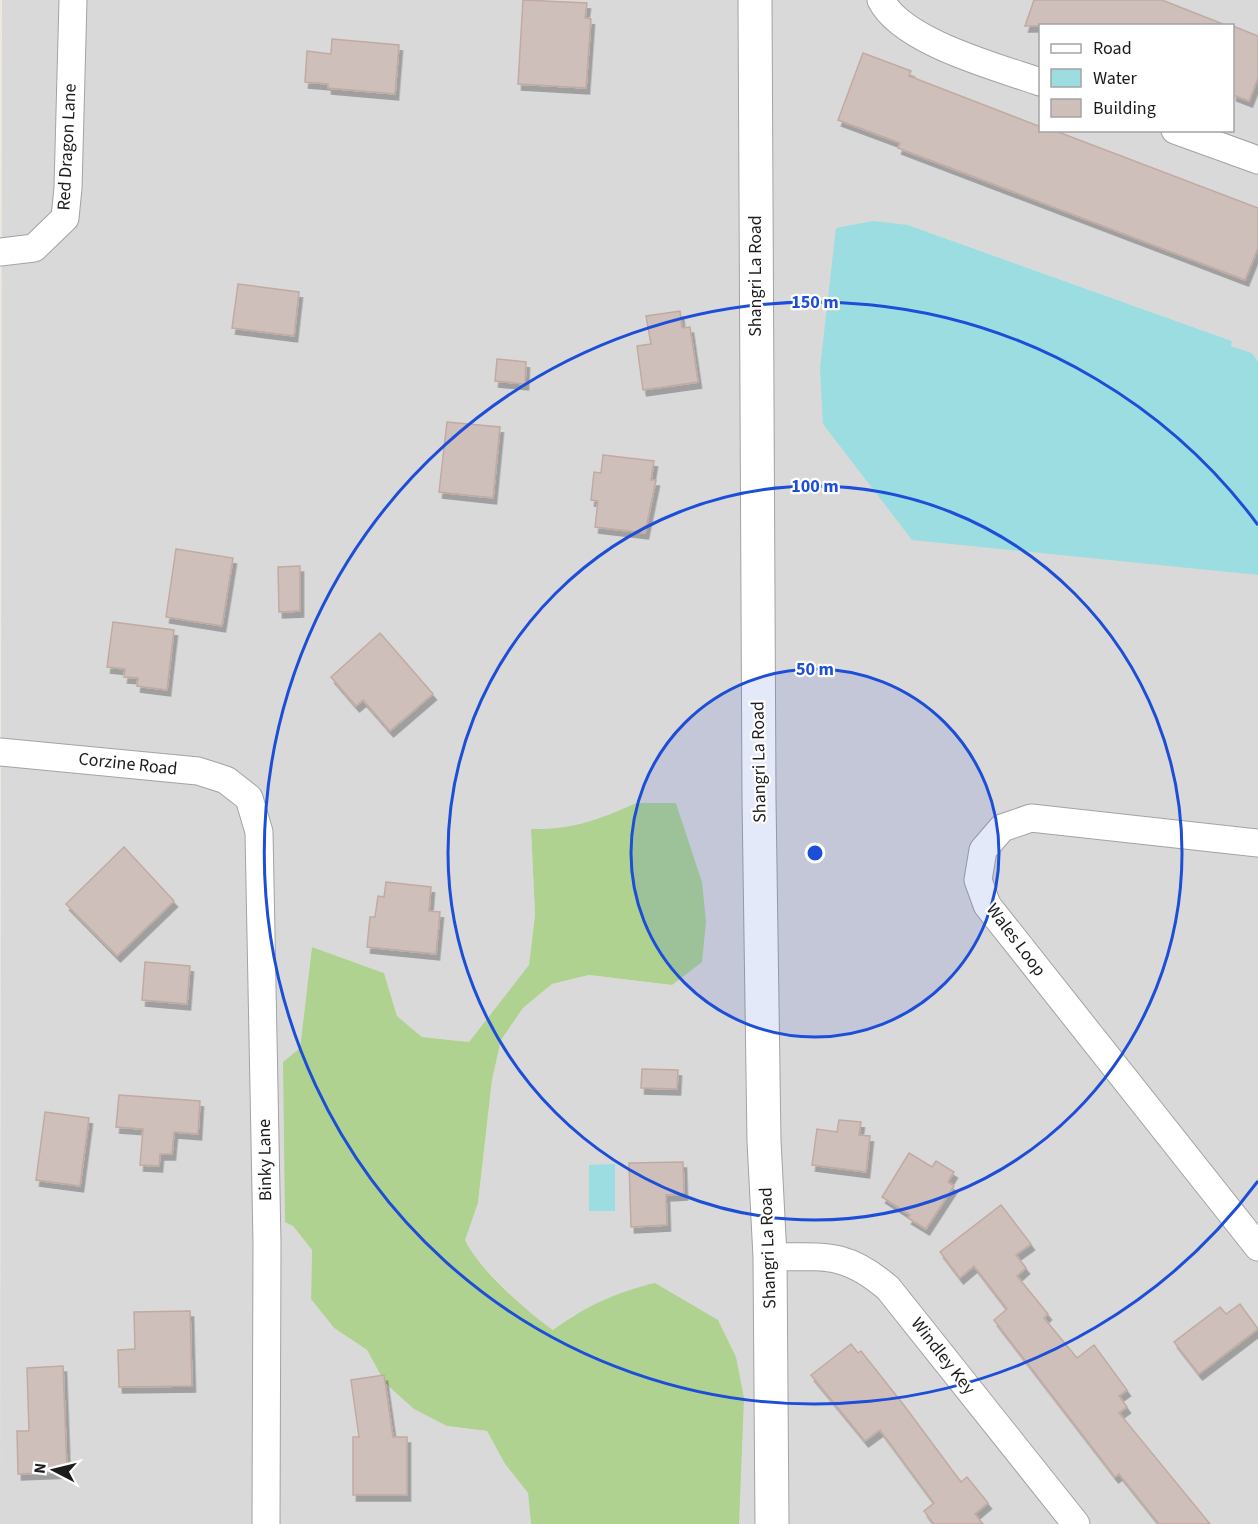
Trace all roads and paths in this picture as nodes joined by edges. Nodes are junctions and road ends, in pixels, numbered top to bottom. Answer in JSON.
{"nodes":[{"id":1,"x":73,"y":0,"type":"edge"},
{"id":2,"x":755,"y":0,"type":"edge"},
{"id":3,"x":881,"y":0,"type":"edge"},
{"id":4,"x":1039,"y":81,"type":"edge"},
{"id":5,"x":1181,"y":132,"type":"edge"},
{"id":6,"x":1258,"y":160,"type":"edge"},
{"id":7,"x":0,"y":252,"type":"edge"},
{"id":8,"x":0,"y":752,"type":"edge"},
{"id":9,"x":249,"y":798,"type":"joint"},
{"id":10,"x":1258,"y":843,"type":"edge"},
{"id":11,"x":1258,"y":1247,"type":"edge"},
{"id":12,"x":770,"y":1257,"type":"junction"},
{"id":13,"x":266,"y":1524,"type":"edge"},
{"id":14,"x":772,"y":1524,"type":"edge"},
{"id":15,"x":1076,"y":1524,"type":"edge"}],
"edges":[{"from":1,"to":7,"type":"street","name":"Red Dragon Lane"},
{"from":2,"to":12,"type":"street","name":"Shangri La Road"},
{"from":3,"to":4,"type":"street"},
{"from":5,"to":6,"type":"street"},
{"from":8,"to":9,"type":"street","name":"Corzine Road"},
{"from":9,"to":13,"type":"street","name":"Binky Lane"},
{"from":10,"to":11,"type":"street","name":"Wales Loop"},
{"from":12,"to":14,"type":"street","name":"Shangri La Road"},
{"from":12,"to":15,"type":"street","name":"Windley Key"}]}
